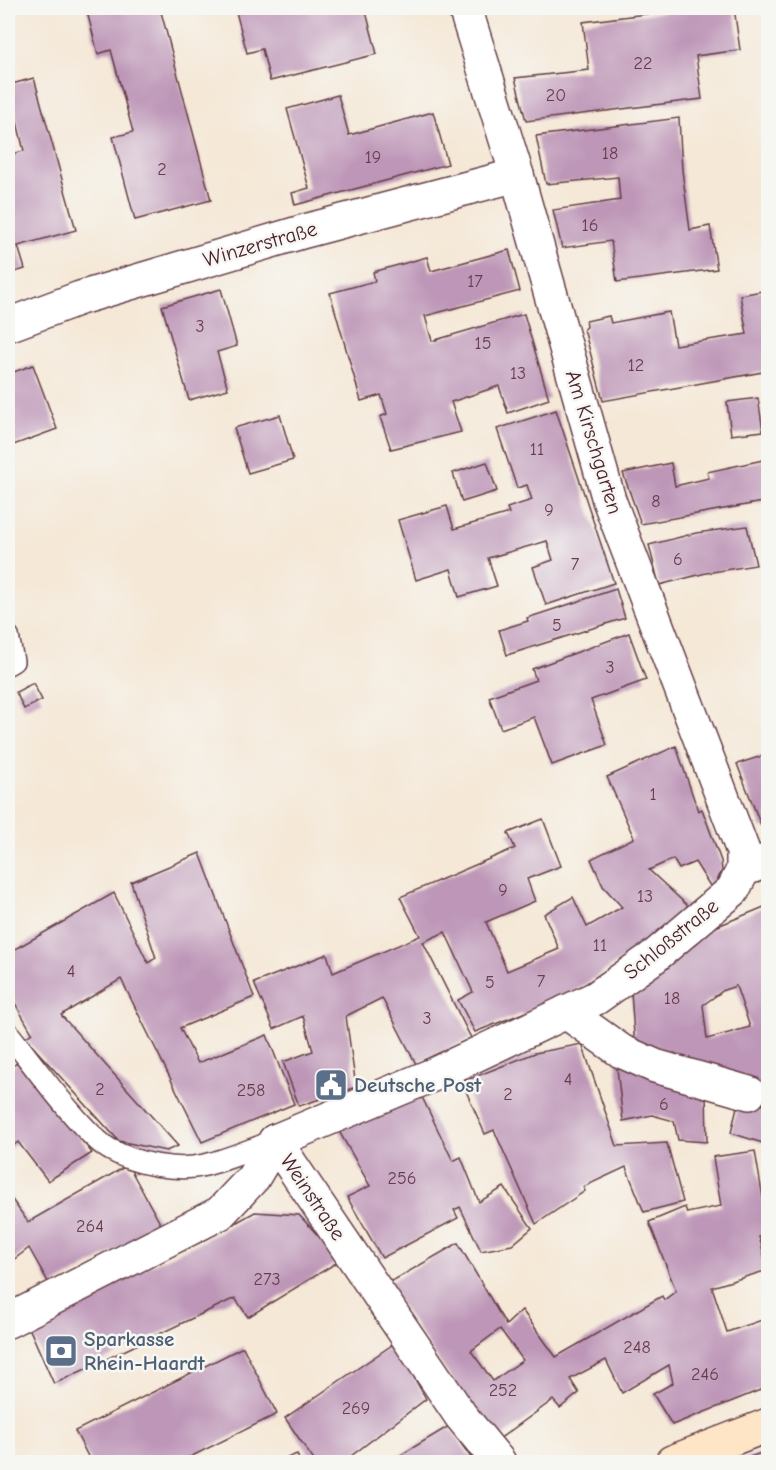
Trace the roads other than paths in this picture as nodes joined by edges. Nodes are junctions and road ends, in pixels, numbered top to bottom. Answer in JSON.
{"nodes":[{"id":1,"x":465,"y":8,"type":"edge"},
{"id":2,"x":517,"y":175,"type":"junction"},
{"id":3,"x":8,"y":325,"type":"edge"},
{"id":4,"x":8,"y":636,"type":"edge"},
{"id":5,"x":8,"y":664,"type":"edge"},
{"id":6,"x":756,"y":865,"type":"edge"},
{"id":7,"x":566,"y":1012,"type":"junction"},
{"id":8,"x":8,"y":1033,"type":"edge"},
{"id":9,"x":749,"y":1093,"type":"dead end"},
{"id":10,"x":275,"y":1141,"type":"junction"},
{"id":11,"x":8,"y":1321,"type":"edge"},
{"id":12,"x":768,"y":1425,"type":"edge"},
{"id":13,"x":499,"y":1462,"type":"edge"},
{"id":14,"x":672,"y":1462,"type":"edge"}],
"edges":[{"from":1,"to":2,"type":"street","name":"Am Kirschgarten"},
{"from":2,"to":3,"type":"street","name":"Winzerstraße"},
{"from":2,"to":6,"type":"street","name":"Am Kirschgarten"},
{"from":4,"to":5,"type":"lane"},
{"from":6,"to":7,"type":"street","name":"Schloßstraße"},
{"from":7,"to":9,"type":"street"},
{"from":7,"to":10,"type":"street","name":"Schloßstraße"},
{"from":8,"to":10,"type":"lane"},
{"from":10,"to":11,"type":"street","name":"Weinstraße"},
{"from":10,"to":13,"type":"street","name":"Weinstraße"},
{"from":12,"to":14,"type":"street"}]}
